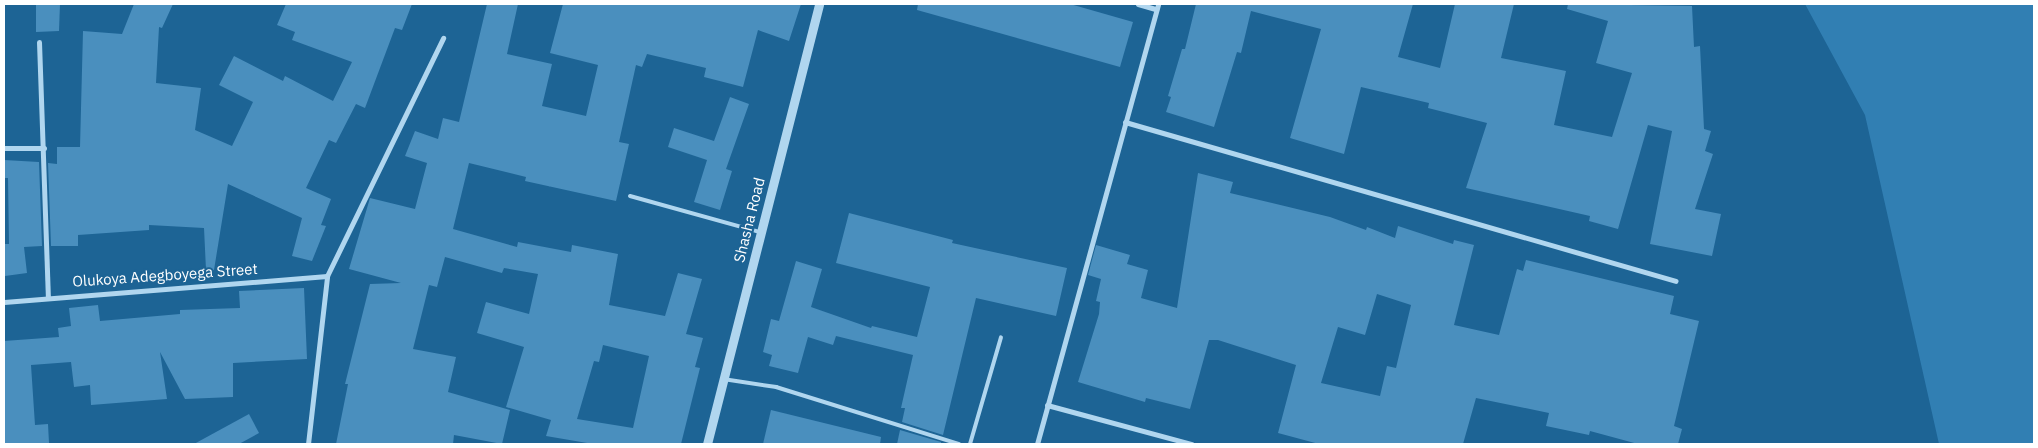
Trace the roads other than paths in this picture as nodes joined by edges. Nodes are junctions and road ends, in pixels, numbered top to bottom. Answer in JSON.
{"nodes":[{"id":1,"x":819,"y":4,"type":"edge"},
{"id":2,"x":1138,"y":4,"type":"edge"},
{"id":3,"x":1157,"y":6,"type":"edge"},
{"id":4,"x":443,"y":38,"type":"dead end"},
{"id":5,"x":39,"y":42,"type":"dead end"},
{"id":6,"x":1125,"y":122,"type":"junction"},
{"id":7,"x":4,"y":148,"type":"edge"},
{"id":8,"x":44,"y":148,"type":"junction"},
{"id":9,"x":630,"y":196,"type":"dead end"},
{"id":10,"x":760,"y":232,"type":"junction"},
{"id":11,"x":327,"y":276,"type":"junction"},
{"id":12,"x":1676,"y":281,"type":"dead end"},
{"id":13,"x":48,"y":296,"type":"junction"},
{"id":14,"x":4,"y":302,"type":"edge"},
{"id":15,"x":1001,"y":336,"type":"dead end"},
{"id":16,"x":723,"y":379,"type":"junction"},
{"id":17,"x":1047,"y":405,"type":"junction"},
{"id":18,"x":308,"y":444,"type":"edge"},
{"id":19,"x":707,"y":444,"type":"edge"},
{"id":20,"x":959,"y":444,"type":"edge"},
{"id":21,"x":970,"y":444,"type":"edge"},
{"id":22,"x":1037,"y":444,"type":"edge"},
{"id":23,"x":1192,"y":444,"type":"edge"}],
"edges":[{"from":1,"to":10,"type":"street","name":"Shasha Road"},
{"from":2,"to":3,"type":"street"},
{"from":3,"to":6,"type":"street"},
{"from":4,"to":11,"type":"street"},
{"from":5,"to":8,"type":"street"},
{"from":6,"to":12,"type":"street"},
{"from":6,"to":17,"type":"street"},
{"from":7,"to":8,"type":"street"},
{"from":8,"to":13,"type":"street"},
{"from":9,"to":10,"type":"lane"},
{"from":10,"to":16,"type":"street","name":"Shasha Road"},
{"from":11,"to":13,"type":"street","name":"Olukoya Adegboyega Street"},
{"from":11,"to":18,"type":"street"},
{"from":13,"to":14,"type":"street","name":"Olukoya Adegboyega Street"},
{"from":15,"to":21,"type":"lane"},
{"from":16,"to":19,"type":"street","name":"Shasha Road"},
{"from":16,"to":20,"type":"lane"},
{"from":17,"to":22,"type":"street"},
{"from":17,"to":23,"type":"street"}]}
